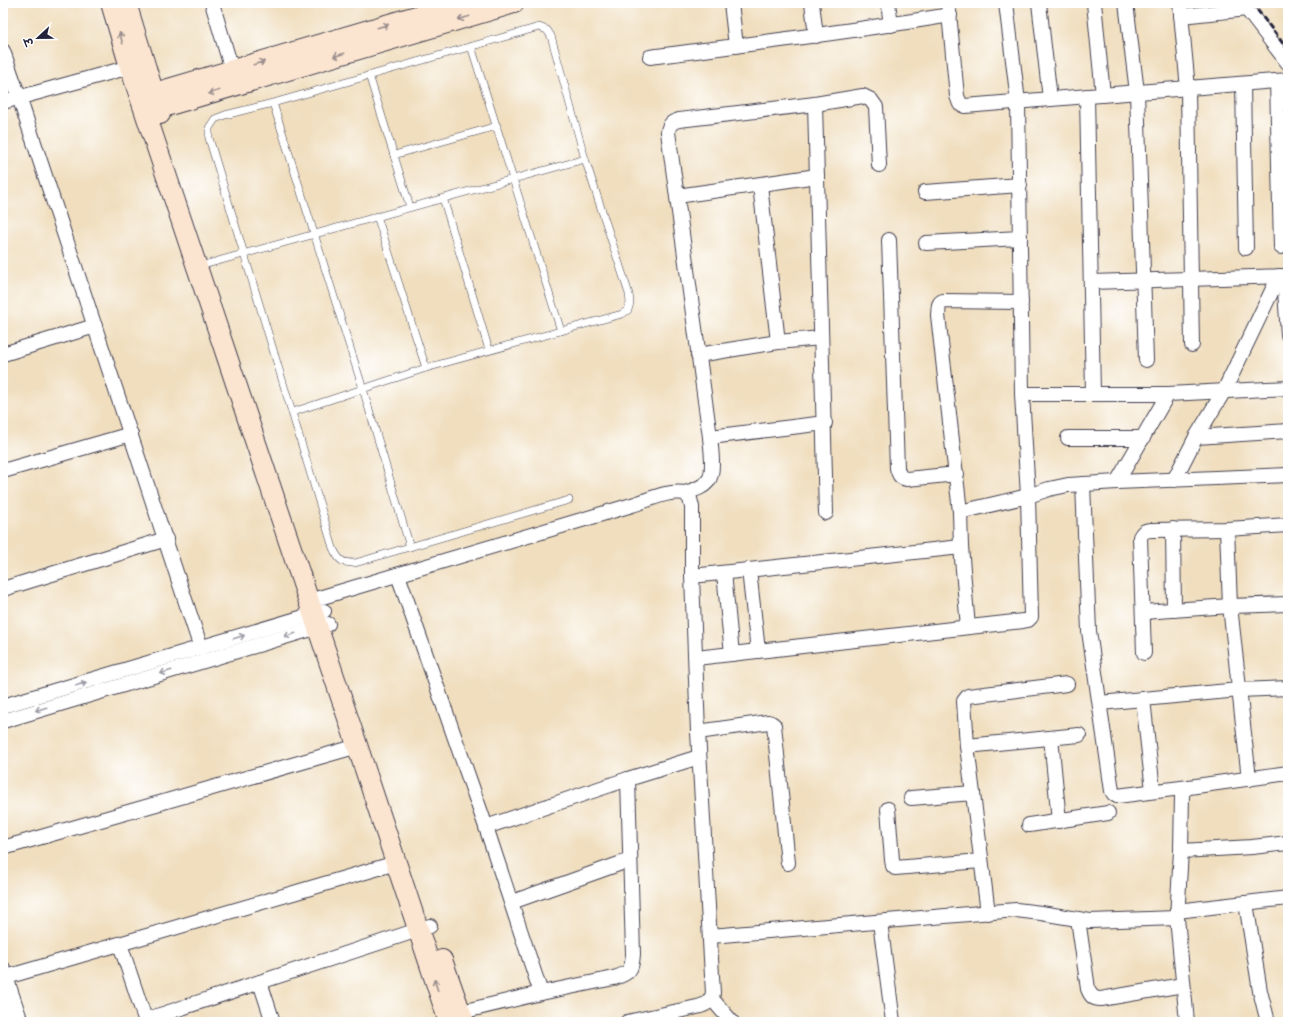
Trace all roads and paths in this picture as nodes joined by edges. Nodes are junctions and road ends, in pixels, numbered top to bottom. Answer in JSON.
{"nodes":[{"id":1,"x":111,"y":3,"type":"edge"},
{"id":2,"x":126,"y":3,"type":"edge"},
{"id":3,"x":212,"y":3,"type":"edge"},
{"id":4,"x":461,"y":3,"type":"edge"},
{"id":5,"x":514,"y":3,"type":"edge"},
{"id":6,"x":731,"y":3,"type":"edge"},
{"id":7,"x":812,"y":3,"type":"edge"},
{"id":8,"x":888,"y":3,"type":"edge"},
{"id":9,"x":1006,"y":3,"type":"edge"},
{"id":10,"x":1039,"y":3,"type":"edge"},
{"id":11,"x":1094,"y":3,"type":"edge"},
{"id":12,"x":1126,"y":3,"type":"edge"},
{"id":13,"x":1244,"y":6,"type":"edge"},
{"id":14,"x":949,"y":9,"type":"edge"},
{"id":15,"x":1181,"y":10,"type":"edge"},
{"id":16,"x":891,"y":25,"type":"junction"},
{"id":17,"x":816,"y":36,"type":"junction"},
{"id":18,"x":471,"y":46,"type":"junction"},
{"id":19,"x":736,"y":46,"type":"junction"},
{"id":20,"x":3,"y":51,"type":"edge"},
{"id":21,"x":650,"y":57,"type":"dead end"},
{"id":22,"x":1288,"y":63,"type":"edge"},
{"id":23,"x":137,"y":65,"type":"junction"},
{"id":24,"x":232,"y":70,"type":"junction"},
{"id":25,"x":370,"y":75,"type":"junction"},
{"id":26,"x":1283,"y":81,"type":"edge"},
{"id":27,"x":1243,"y":84,"type":"junction"},
{"id":28,"x":1188,"y":89,"type":"junction"},
{"id":29,"x":1137,"y":92,"type":"junction"},
{"id":30,"x":1103,"y":95,"type":"junction"},
{"id":31,"x":1087,"y":96,"type":"junction"},
{"id":32,"x":19,"y":97,"type":"junction"},
{"id":33,"x":1050,"y":99,"type":"junction"},
{"id":34,"x":3,"y":102,"type":"edge"},
{"id":35,"x":1018,"y":102,"type":"junction"},
{"id":36,"x":150,"y":103,"type":"junction"},
{"id":37,"x":273,"y":103,"type":"junction"},
{"id":38,"x":815,"y":104,"type":"junction"},
{"id":39,"x":497,"y":126,"type":"junction"},
{"id":40,"x":394,"y":155,"type":"junction"},
{"id":41,"x":585,"y":159,"type":"junction"},
{"id":42,"x":879,"y":165,"type":"dead end"},
{"id":43,"x":817,"y":176,"type":"junction"},
{"id":44,"x":514,"y":178,"type":"junction"},
{"id":45,"x":760,"y":185,"type":"junction"},
{"id":46,"x":1020,"y":185,"type":"junction"},
{"id":47,"x":925,"y":192,"type":"dead end"},
{"id":48,"x":677,"y":196,"type":"junction"},
{"id":49,"x":443,"y":198,"type":"junction"},
{"id":50,"x":410,"y":207,"type":"junction"},
{"id":51,"x":377,"y":216,"type":"junction"},
{"id":52,"x":314,"y":234,"type":"junction"},
{"id":53,"x":1020,"y":238,"type":"junction"},
{"id":54,"x":889,"y":240,"type":"dead end"},
{"id":55,"x":926,"y":243,"type":"dead end"},
{"id":56,"x":1281,"y":247,"type":"dead end"},
{"id":57,"x":1246,"y":248,"type":"dead end"},
{"id":58,"x":244,"y":254,"type":"junction"},
{"id":59,"x":207,"y":264,"type":"junction"},
{"id":60,"x":1284,"y":276,"type":"edge"},
{"id":61,"x":1190,"y":279,"type":"junction"},
{"id":62,"x":1143,"y":280,"type":"junction"},
{"id":63,"x":1091,"y":282,"type":"junction"},
{"id":64,"x":1021,"y":302,"type":"junction"},
{"id":65,"x":95,"y":326,"type":"junction"},
{"id":66,"x":561,"y":331,"type":"junction"},
{"id":67,"x":1288,"y":335,"type":"edge"},
{"id":68,"x":821,"y":338,"type":"junction"},
{"id":69,"x":778,"y":342,"type":"junction"},
{"id":70,"x":1192,"y":345,"type":"dead end"},
{"id":71,"x":489,"y":350,"type":"junction"},
{"id":72,"x":3,"y":354,"type":"edge"},
{"id":73,"x":698,"y":355,"type":"junction"},
{"id":74,"x":1146,"y":360,"type":"dead end"},
{"id":75,"x":426,"y":368,"type":"junction"},
{"id":76,"x":1288,"y":388,"type":"edge"},
{"id":77,"x":363,"y":389,"type":"junction"},
{"id":78,"x":1224,"y":391,"type":"junction"},
{"id":79,"x":1093,"y":393,"type":"junction"},
{"id":80,"x":1022,"y":394,"type":"junction"},
{"id":81,"x":1168,"y":394,"type":"junction"},
{"id":82,"x":292,"y":412,"type":"junction"},
{"id":83,"x":825,"y":423,"type":"junction"},
{"id":84,"x":1288,"y":431,"type":"edge"},
{"id":85,"x":131,"y":434,"type":"junction"},
{"id":86,"x":710,"y":437,"type":"junction"},
{"id":87,"x":1196,"y":437,"type":"junction"},
{"id":88,"x":1068,"y":438,"type":"dead end"},
{"id":89,"x":1142,"y":438,"type":"junction"},
{"id":90,"x":3,"y":471,"type":"edge"},
{"id":91,"x":957,"y":474,"type":"junction"},
{"id":92,"x":1288,"y":475,"type":"edge"},
{"id":93,"x":1174,"y":480,"type":"junction"},
{"id":94,"x":1117,"y":482,"type":"junction"},
{"id":95,"x":1083,"y":484,"type":"junction"},
{"id":96,"x":686,"y":493,"type":"junction"},
{"id":97,"x":1028,"y":496,"type":"junction"},
{"id":98,"x":569,"y":500,"type":"dead end"},
{"id":99,"x":960,"y":512,"type":"junction"},
{"id":100,"x":826,"y":513,"type":"dead end"},
{"id":101,"x":1288,"y":525,"type":"edge"},
{"id":102,"x":1173,"y":529,"type":"junction"},
{"id":103,"x":1227,"y":529,"type":"junction"},
{"id":104,"x":166,"y":539,"type":"junction"},
{"id":105,"x":410,"y":547,"type":"junction"},
{"id":106,"x":961,"y":547,"type":"junction"},
{"id":107,"x":749,"y":570,"type":"junction"},
{"id":108,"x":724,"y":573,"type":"junction"},
{"id":109,"x":398,"y":575,"type":"junction"},
{"id":110,"x":692,"y":576,"type":"junction"},
{"id":111,"x":3,"y":589,"type":"edge"},
{"id":112,"x":1288,"y":604,"type":"edge"},
{"id":113,"x":1230,"y":606,"type":"junction"},
{"id":114,"x":1174,"y":610,"type":"junction"},
{"id":115,"x":1143,"y":612,"type":"junction"},
{"id":116,"x":320,"y":615,"type":"junction"},
{"id":117,"x":968,"y":627,"type":"junction"},
{"id":118,"x":201,"y":648,"type":"junction"},
{"id":119,"x":758,"y":651,"type":"junction"},
{"id":120,"x":1144,"y":653,"type":"dead end"},
{"id":121,"x":732,"y":654,"type":"junction"},
{"id":122,"x":696,"y":658,"type":"junction"},
{"id":123,"x":1067,"y":684,"type":"dead end"},
{"id":124,"x":1288,"y":688,"type":"edge"},
{"id":125,"x":1239,"y":690,"type":"junction"},
{"id":126,"x":1143,"y":699,"type":"junction"},
{"id":127,"x":1100,"y":703,"type":"junction"},
{"id":128,"x":3,"y":706,"type":"edge"},
{"id":129,"x":3,"y":721,"type":"edge"},
{"id":130,"x":698,"y":732,"type":"junction"},
{"id":131,"x":1079,"y":735,"type":"dead end"},
{"id":132,"x":1051,"y":738,"type":"junction"},
{"id":133,"x":358,"y":746,"type":"junction"},
{"id":134,"x":967,"y":746,"type":"junction"},
{"id":135,"x":699,"y":756,"type":"junction"},
{"id":136,"x":1288,"y":773,"type":"edge"},
{"id":137,"x":628,"y":779,"type":"junction"},
{"id":138,"x":1249,"y":779,"type":"junction"},
{"id":139,"x":1189,"y":787,"type":"junction"},
{"id":140,"x":973,"y":792,"type":"junction"},
{"id":141,"x":1153,"y":792,"type":"junction"},
{"id":142,"x":911,"y":798,"type":"dead end"},
{"id":143,"x":888,"y":810,"type":"dead end"},
{"id":144,"x":1108,"y":814,"type":"dead end"},
{"id":145,"x":1059,"y":821,"type":"junction"},
{"id":146,"x":1029,"y":825,"type":"dead end"},
{"id":147,"x":486,"y":827,"type":"junction"},
{"id":148,"x":1288,"y":843,"type":"edge"},
{"id":149,"x":3,"y":848,"type":"edge"},
{"id":150,"x":1181,"y":851,"type":"junction"},
{"id":151,"x":630,"y":860,"type":"junction"},
{"id":152,"x":981,"y":861,"type":"junction"},
{"id":153,"x":396,"y":863,"type":"junction"},
{"id":154,"x":788,"y":863,"type":"dead end"},
{"id":155,"x":1288,"y":898,"type":"edge"},
{"id":156,"x":512,"y":902,"type":"junction"},
{"id":157,"x":1246,"y":903,"type":"junction"},
{"id":158,"x":988,"y":913,"type":"junction"},
{"id":159,"x":1177,"y":914,"type":"junction"},
{"id":160,"x":1078,"y":920,"type":"junction"},
{"id":161,"x":880,"y":922,"type":"junction"},
{"id":162,"x":424,"y":928,"type":"junction"},
{"id":163,"x":711,"y":936,"type":"junction"},
{"id":164,"x":120,"y":944,"type":"junction"},
{"id":165,"x":4,"y":975,"type":"edge"},
{"id":166,"x":260,"y":982,"type":"junction"},
{"id":167,"x":1183,"y":985,"type":"junction"},
{"id":168,"x":541,"y":993,"type":"junction"},
{"id":169,"x":712,"y":999,"type":"junction"},
{"id":170,"x":3,"y":1005,"type":"edge"},
{"id":171,"x":458,"y":1019,"type":"edge"},
{"id":172,"x":145,"y":1021,"type":"edge"},
{"id":173,"x":9,"y":1022,"type":"edge"},
{"id":174,"x":21,"y":1022,"type":"edge"},
{"id":175,"x":273,"y":1022,"type":"edge"},
{"id":176,"x":627,"y":1022,"type":"edge"},
{"id":177,"x":732,"y":1022,"type":"edge"},
{"id":178,"x":893,"y":1022,"type":"edge"},
{"id":179,"x":1187,"y":1022,"type":"edge"},
{"id":180,"x":1268,"y":1022,"type":"edge"}],
"edges":[{"from":23,"to":1,"type":"street","one_way":true},
{"from":2,"to":23,"type":"street"},
{"from":3,"to":24,"type":"street"},
{"from":24,"to":4,"type":"street","one_way":true},
{"from":5,"to":36,"type":"street","one_way":true},
{"from":6,"to":19,"type":"street"},
{"from":7,"to":17,"type":"street"},
{"from":8,"to":16,"type":"street"},
{"from":9,"to":35,"type":"street"},
{"from":10,"to":33,"type":"street"},
{"from":11,"to":30,"type":"street"},
{"from":12,"to":29,"type":"street"},
{"from":13,"to":15,"type":"street"},
{"from":13,"to":22,"type":"street"},
{"from":14,"to":16,"type":"street"},
{"from":14,"to":35,"type":"street"},
{"from":15,"to":28,"type":"street"},
{"from":16,"to":17,"type":"street"},
{"from":17,"to":19,"type":"street"},
{"from":18,"to":25,"type":"lane"},
{"from":18,"to":39,"type":"lane"},
{"from":18,"to":41,"type":"lane"},
{"from":19,"to":21,"type":"street"},
{"from":20,"to":32,"type":"street"},
{"from":23,"to":32,"type":"street"},
{"from":23,"to":36,"type":"street"},
{"from":24,"to":36,"type":"street"},
{"from":25,"to":37,"type":"lane"},
{"from":25,"to":40,"type":"lane"},
{"from":26,"to":27,"type":"street"},
{"from":26,"to":56,"type":"street"},
{"from":27,"to":28,"type":"street"},
{"from":27,"to":57,"type":"street"},
{"from":28,"to":29,"type":"street"},
{"from":28,"to":61,"type":"street"},
{"from":29,"to":30,"type":"street"},
{"from":29,"to":62,"type":"street"},
{"from":30,"to":31,"type":"street"},
{"from":31,"to":33,"type":"street"},
{"from":31,"to":63,"type":"street"},
{"from":32,"to":34,"type":"street"},
{"from":32,"to":65,"type":"street"},
{"from":33,"to":35,"type":"street"},
{"from":35,"to":46,"type":"street"},
{"from":36,"to":59,"type":"street"},
{"from":36,"to":116,"type":"street"},
{"from":37,"to":52,"type":"lane"},
{"from":37,"to":58,"type":"lane"},
{"from":38,"to":42,"type":"street"},
{"from":38,"to":43,"type":"street"},
{"from":38,"to":48,"type":"street"},
{"from":39,"to":40,"type":"lane"},
{"from":39,"to":44,"type":"lane"},
{"from":40,"to":50,"type":"lane"},
{"from":41,"to":44,"type":"lane"},
{"from":41,"to":66,"type":"lane"},
{"from":43,"to":45,"type":"street"},
{"from":43,"to":68,"type":"street"},
{"from":44,"to":49,"type":"lane"},
{"from":44,"to":66,"type":"lane"},
{"from":45,"to":48,"type":"street"},
{"from":45,"to":69,"type":"street"},
{"from":46,"to":47,"type":"street"},
{"from":46,"to":53,"type":"street"},
{"from":48,"to":73,"type":"street"},
{"from":49,"to":50,"type":"lane"},
{"from":49,"to":71,"type":"lane"},
{"from":50,"to":51,"type":"lane"},
{"from":51,"to":52,"type":"lane"},
{"from":51,"to":75,"type":"lane"},
{"from":52,"to":58,"type":"lane"},
{"from":52,"to":77,"type":"lane"},
{"from":53,"to":55,"type":"street"},
{"from":53,"to":64,"type":"street"},
{"from":54,"to":91,"type":"street"},
{"from":58,"to":59,"type":"lane"},
{"from":58,"to":82,"type":"lane"},
{"from":59,"to":116,"type":"street"},
{"from":60,"to":61,"type":"street"},
{"from":60,"to":67,"type":"street"},
{"from":60,"to":78,"type":"street"},
{"from":61,"to":62,"type":"street"},
{"from":61,"to":70,"type":"street"},
{"from":62,"to":63,"type":"street"},
{"from":62,"to":74,"type":"street"},
{"from":63,"to":79,"type":"street"},
{"from":64,"to":80,"type":"street"},
{"from":64,"to":91,"type":"street"},
{"from":65,"to":72,"type":"street"},
{"from":65,"to":85,"type":"street"},
{"from":66,"to":71,"type":"lane"},
{"from":68,"to":69,"type":"street"},
{"from":68,"to":83,"type":"street"},
{"from":69,"to":73,"type":"street"},
{"from":71,"to":75,"type":"lane"},
{"from":73,"to":86,"type":"street"},
{"from":75,"to":77,"type":"lane"},
{"from":76,"to":78,"type":"street"},
{"from":77,"to":82,"type":"lane"},
{"from":77,"to":105,"type":"lane"},
{"from":78,"to":81,"type":"street"},
{"from":78,"to":87,"type":"street"},
{"from":79,"to":80,"type":"street"},
{"from":79,"to":81,"type":"street"},
{"from":80,"to":97,"type":"street"},
{"from":81,"to":89,"type":"street"},
{"from":82,"to":105,"type":"lane"},
{"from":83,"to":86,"type":"street"},
{"from":83,"to":100,"type":"street"},
{"from":84,"to":87,"type":"street"},
{"from":85,"to":90,"type":"street"},
{"from":85,"to":104,"type":"street"},
{"from":86,"to":96,"type":"street"},
{"from":87,"to":93,"type":"street"},
{"from":88,"to":89,"type":"street"},
{"from":89,"to":94,"type":"street"},
{"from":91,"to":99,"type":"street"},
{"from":92,"to":93,"type":"street"},
{"from":93,"to":94,"type":"street"},
{"from":94,"to":95,"type":"street"},
{"from":95,"to":97,"type":"street"},
{"from":95,"to":127,"type":"street"},
{"from":96,"to":109,"type":"street"},
{"from":96,"to":110,"type":"street"},
{"from":97,"to":99,"type":"street"},
{"from":97,"to":117,"type":"street"},
{"from":98,"to":105,"type":"lane"},
{"from":99,"to":106,"type":"street"},
{"from":101,"to":103,"type":"street"},
{"from":102,"to":103,"type":"street"},
{"from":102,"to":114,"type":"street"},
{"from":102,"to":115,"type":"street"},
{"from":103,"to":113,"type":"street"},
{"from":104,"to":111,"type":"street"},
{"from":104,"to":118,"type":"street"},
{"from":106,"to":107,"type":"street"},
{"from":106,"to":117,"type":"street"},
{"from":107,"to":108,"type":"street"},
{"from":107,"to":119,"type":"street"},
{"from":108,"to":110,"type":"street"},
{"from":108,"to":121,"type":"street"},
{"from":109,"to":116,"type":"street"},
{"from":109,"to":147,"type":"street"},
{"from":110,"to":122,"type":"street"},
{"from":112,"to":113,"type":"street"},
{"from":113,"to":114,"type":"street"},
{"from":113,"to":125,"type":"street"},
{"from":114,"to":115,"type":"street"},
{"from":115,"to":120,"type":"street"},
{"from":118,"to":116,"type":"street","one_way":true},
{"from":116,"to":129,"type":"street","one_way":true},
{"from":116,"to":133,"type":"street"},
{"from":116,"to":162,"type":"street"},
{"from":117,"to":119,"type":"street"},
{"from":128,"to":118,"type":"street","one_way":true},
{"from":119,"to":121,"type":"street"},
{"from":121,"to":122,"type":"street"},
{"from":122,"to":130,"type":"street"},
{"from":123,"to":134,"type":"street"},
{"from":124,"to":125,"type":"street"},
{"from":125,"to":126,"type":"street"},
{"from":125,"to":138,"type":"street"},
{"from":126,"to":127,"type":"street"},
{"from":126,"to":141,"type":"street"},
{"from":127,"to":141,"type":"street"},
{"from":130,"to":135,"type":"street"},
{"from":130,"to":154,"type":"street"},
{"from":131,"to":132,"type":"street"},
{"from":132,"to":134,"type":"street"},
{"from":132,"to":145,"type":"street"},
{"from":133,"to":149,"type":"street"},
{"from":133,"to":153,"type":"street"},
{"from":134,"to":140,"type":"street"},
{"from":135,"to":137,"type":"street"},
{"from":135,"to":163,"type":"street"},
{"from":136,"to":138,"type":"street"},
{"from":137,"to":147,"type":"street"},
{"from":137,"to":151,"type":"street"},
{"from":138,"to":139,"type":"street"},
{"from":139,"to":141,"type":"street"},
{"from":139,"to":150,"type":"street"},
{"from":140,"to":142,"type":"street"},
{"from":140,"to":152,"type":"street"},
{"from":143,"to":152,"type":"street"},
{"from":144,"to":145,"type":"street"},
{"from":145,"to":146,"type":"street"},
{"from":147,"to":156,"type":"street"},
{"from":148,"to":150,"type":"street"},
{"from":150,"to":159,"type":"street"},
{"from":151,"to":156,"type":"street"},
{"from":151,"to":168,"type":"street"},
{"from":152,"to":158,"type":"street"},
{"from":153,"to":162,"type":"street"},
{"from":153,"to":164,"type":"street"},
{"from":155,"to":157,"type":"street"},
{"from":156,"to":168,"type":"street"},
{"from":157,"to":159,"type":"street"},
{"from":157,"to":180,"type":"street"},
{"from":158,"to":160,"type":"street"},
{"from":158,"to":161,"type":"street"},
{"from":159,"to":160,"type":"street"},
{"from":159,"to":167,"type":"street"},
{"from":160,"to":167,"type":"street"},
{"from":161,"to":163,"type":"street"},
{"from":161,"to":178,"type":"street"},
{"from":162,"to":166,"type":"street"},
{"from":162,"to":171,"type":"street"},
{"from":163,"to":169,"type":"street"},
{"from":164,"to":165,"type":"street"},
{"from":164,"to":172,"type":"street"},
{"from":165,"to":174,"type":"street"},
{"from":166,"to":172,"type":"street"},
{"from":166,"to":175,"type":"street"},
{"from":167,"to":179,"type":"street"},
{"from":168,"to":171,"type":"street"},
{"from":169,"to":176,"type":"street"},
{"from":169,"to":177,"type":"street"},
{"from":170,"to":173,"type":"street"}]}
